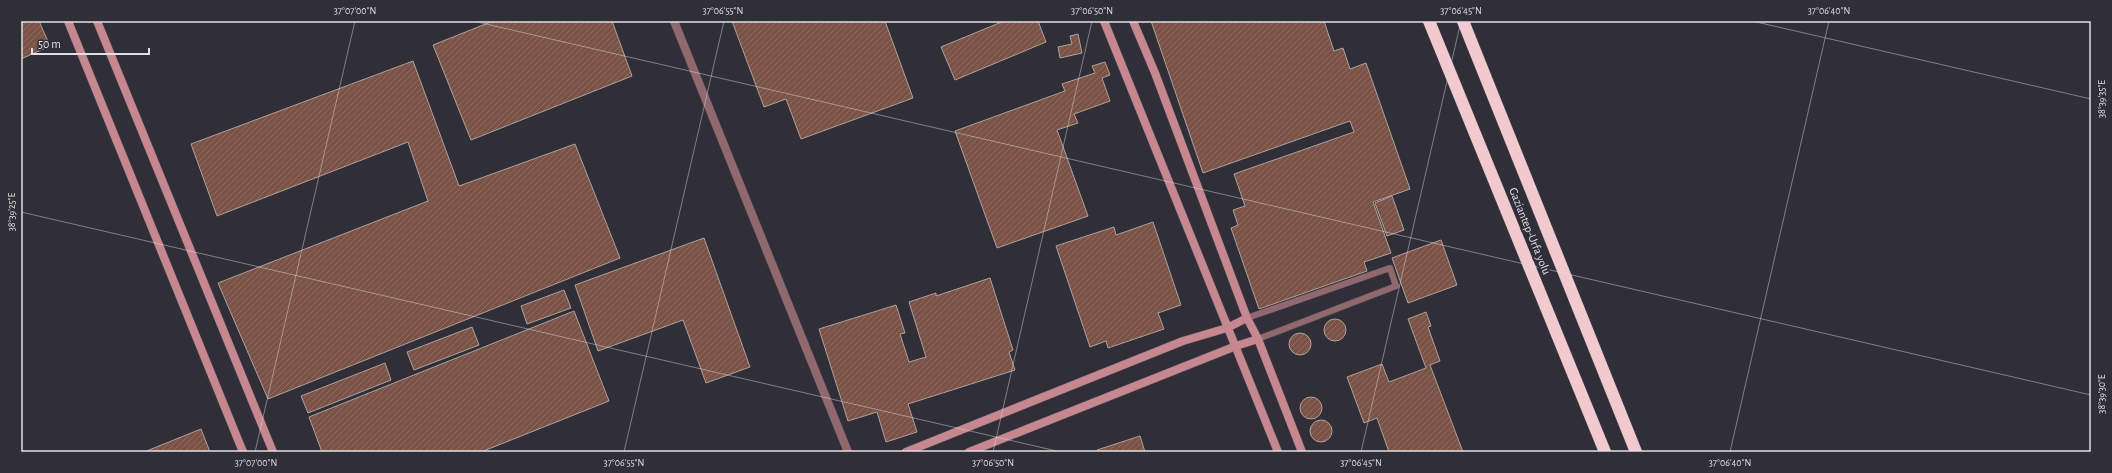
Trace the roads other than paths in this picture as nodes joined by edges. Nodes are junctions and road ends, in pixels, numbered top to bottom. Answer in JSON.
{"nodes":[{"id":1,"x":68,"y":21,"type":"edge"},
{"id":2,"x":97,"y":21,"type":"edge"},
{"id":3,"x":674,"y":21,"type":"edge"},
{"id":4,"x":1104,"y":21,"type":"edge"},
{"id":5,"x":1133,"y":21,"type":"edge"},
{"id":6,"x":1429,"y":21,"type":"edge"},
{"id":7,"x":1463,"y":21,"type":"edge"},
{"id":8,"x":1247,"y":318,"type":"junction"},
{"id":9,"x":1227,"y":328,"type":"junction"},
{"id":10,"x":1258,"y":339,"type":"junction"},
{"id":11,"x":1236,"y":346,"type":"junction"},
{"id":12,"x":242,"y":452,"type":"edge"},
{"id":13,"x":273,"y":452,"type":"edge"},
{"id":14,"x":848,"y":452,"type":"edge"},
{"id":15,"x":906,"y":452,"type":"edge"},
{"id":16,"x":969,"y":452,"type":"edge"},
{"id":17,"x":1278,"y":452,"type":"edge"},
{"id":18,"x":1302,"y":452,"type":"edge"},
{"id":19,"x":1605,"y":452,"type":"edge"},
{"id":20,"x":1636,"y":452,"type":"edge"}],
"edges":[{"from":1,"to":12,"type":"street"},
{"from":2,"to":13,"type":"street"},
{"from":3,"to":14,"type":"street"},
{"from":4,"to":9,"type":"street"},
{"from":5,"to":8,"type":"street"},
{"from":6,"to":19,"type":"highway","name":"Gaziantep-Urfa yolu"},
{"from":7,"to":20,"type":"highway","name":"Gaziantep-Urfa yolu"},
{"from":8,"to":9,"type":"street"},
{"from":8,"to":10,"type":"street"},
{"from":8,"to":10,"type":"lane"},
{"from":9,"to":11,"type":"street"},
{"from":9,"to":15,"type":"street"},
{"from":10,"to":11,"type":"street"},
{"from":10,"to":18,"type":"street"},
{"from":11,"to":16,"type":"street"},
{"from":11,"to":17,"type":"street"}]}
